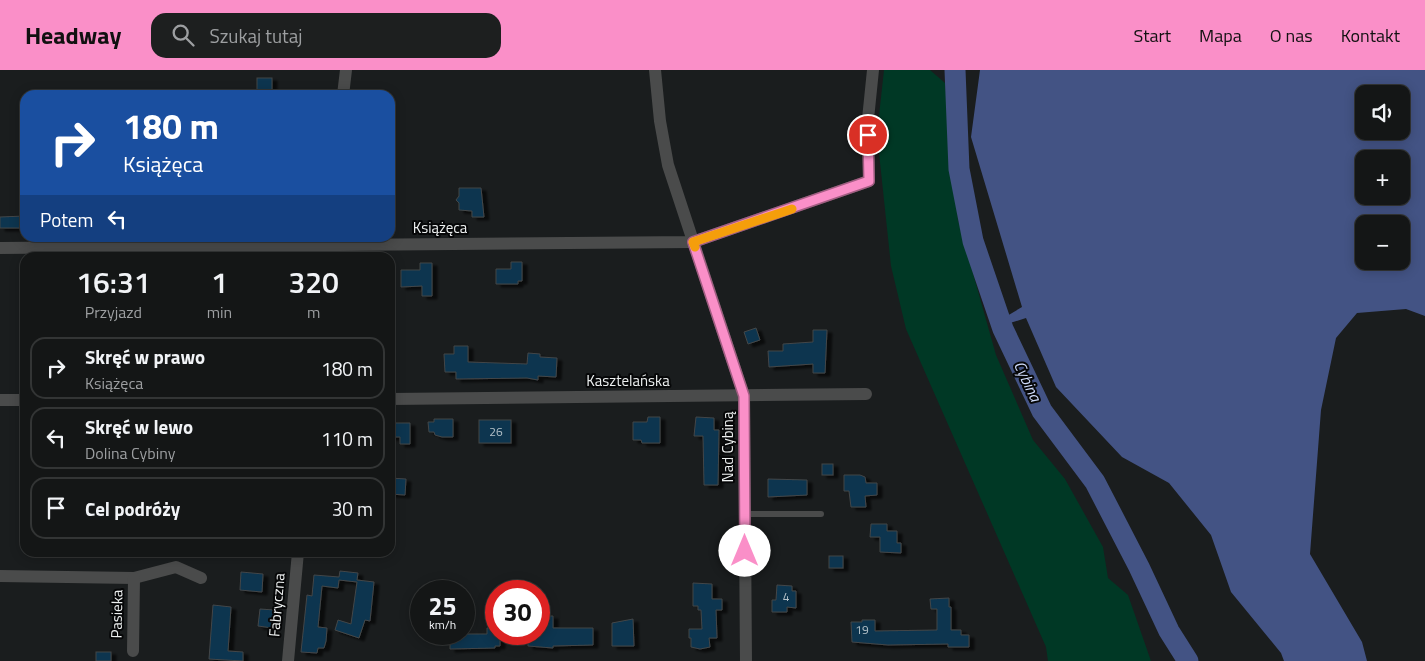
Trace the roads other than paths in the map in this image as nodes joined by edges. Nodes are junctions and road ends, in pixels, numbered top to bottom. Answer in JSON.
{"nodes":[{"id":1,"x":346,"y":70,"type":"edge"},
{"id":2,"x":656,"y":70,"type":"edge"},
{"id":3,"x":873,"y":70,"type":"edge"},
{"id":4,"x":344,"y":90,"type":"edge"},
{"id":5,"x":693,"y":242,"type":"junction"},
{"id":6,"x":328,"y":247,"type":"edge"},
{"id":7,"x":0,"y":248,"type":"edge"},
{"id":8,"x":866,"y":394,"type":"dead end"},
{"id":9,"x":744,"y":396,"type":"junction"},
{"id":10,"x":395,"y":399,"type":"edge"},
{"id":11,"x":0,"y":400,"type":"edge"},
{"id":12,"x":20,"y":400,"type":"edge"},
{"id":13,"x":745,"y":514,"type":"junction"},
{"id":14,"x":821,"y":514,"type":"dead end"},
{"id":15,"x":298,"y":557,"type":"edge"},
{"id":16,"x":0,"y":576,"type":"edge"},
{"id":17,"x":134,"y":578,"type":"junction"},
{"id":18,"x":201,"y":578,"type":"dead end"},
{"id":19,"x":133,"y":651,"type":"dead end"},
{"id":20,"x":288,"y":661,"type":"edge"},
{"id":21,"x":746,"y":661,"type":"edge"}],
"edges":[{"from":1,"to":4,"type":"street"},
{"from":2,"to":5,"type":"street","name":"Nad Cybiną"},
{"from":3,"to":5,"type":"street","name":"Książęca"},
{"from":5,"to":6,"type":"street","name":"Książęca"},
{"from":5,"to":9,"type":"street","name":"Nad Cybiną"},
{"from":6,"to":7,"type":"street","name":"Książęca"},
{"from":8,"to":9,"type":"street","name":"Kasztelańska"},
{"from":9,"to":10,"type":"street","name":"Kasztelańska"},
{"from":9,"to":13,"type":"street","name":"Nad Cybiną"},
{"from":11,"to":12,"type":"street"},
{"from":13,"to":14,"type":"lane"},
{"from":13,"to":21,"type":"street","name":"Nad Cybiną"},
{"from":15,"to":20,"type":"street","name":"Fabryczna"},
{"from":16,"to":17,"type":"street","name":"Pasieka"},
{"from":17,"to":18,"type":"street","name":"Pasieka"},
{"from":17,"to":19,"type":"street","name":"Pasieka"}]}
